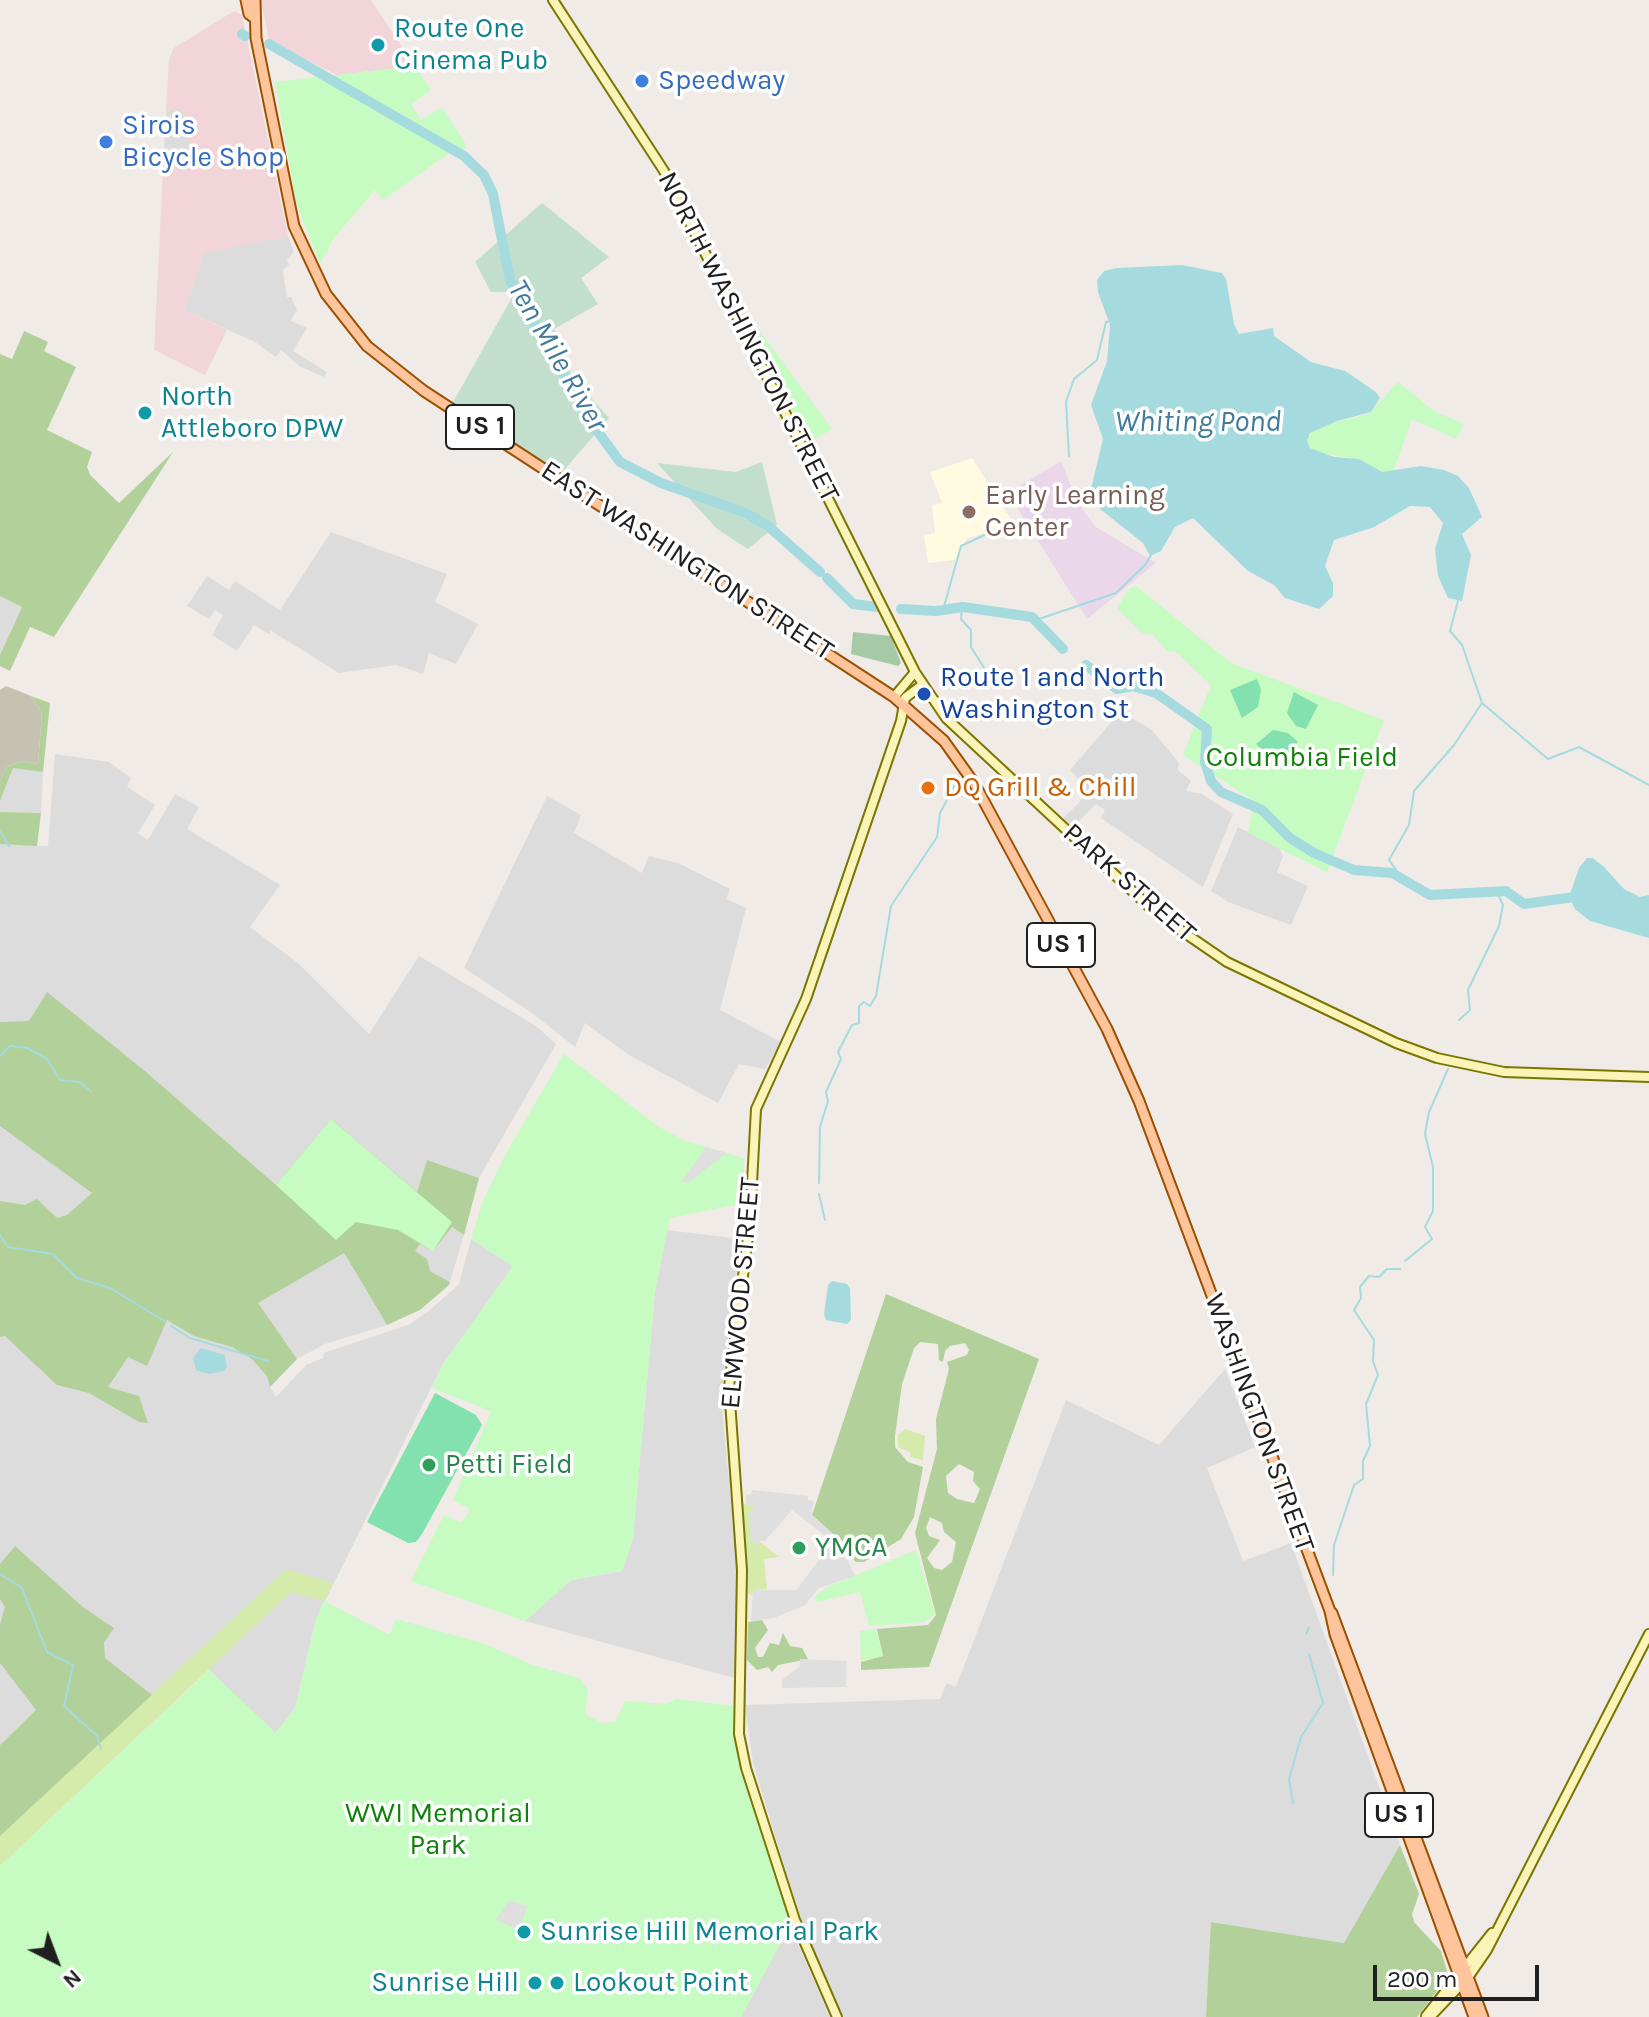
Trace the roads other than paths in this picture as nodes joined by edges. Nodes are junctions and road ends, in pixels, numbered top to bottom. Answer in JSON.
{"nodes":[{"id":1,"x":246,"y":0,"type":"edge"},
{"id":2,"x":255,"y":0,"type":"edge"},
{"id":3,"x":553,"y":0,"type":"edge"},
{"id":4,"x":253,"y":17,"type":"junction"},
{"id":5,"x":915,"y":672,"type":"junction"},
{"id":6,"x":922,"y":685,"type":"junction"},
{"id":7,"x":894,"y":697,"type":"junction"},
{"id":8,"x":905,"y":705,"type":"junction"},
{"id":9,"x":1649,"y":1077,"type":"edge"},
{"id":10,"x":1649,"y":1634,"type":"edge"},
{"id":11,"x":1499,"y":1925,"type":"junction"},
{"id":12,"x":1462,"y":1969,"type":"junction"},
{"id":13,"x":1466,"y":1980,"type":"junction"},
{"id":14,"x":837,"y":2017,"type":"edge"},
{"id":15,"x":1428,"y":2017,"type":"edge"},
{"id":16,"x":1474,"y":2017,"type":"edge"},
{"id":17,"x":1483,"y":2017,"type":"edge"}],
"edges":[{"from":1,"to":4,"type":"main road","name":"EAST WASHINGTON STREET","number":"US 1"},
{"from":2,"to":4,"type":"main road","name":"EAST WASHINGTON STREET","number":"US 1"},
{"from":3,"to":5,"type":"main road","name":"NORTH WASHINGTON STREET"},
{"from":4,"to":7,"type":"main road","name":"EAST WASHINGTON STREET","number":"US 1"},
{"from":5,"to":6,"type":"main road","name":"NORTH WASHINGTON STREET"},
{"from":5,"to":7,"type":"main road"},
{"from":6,"to":8,"type":"main road","name":"ELMWOOD STREET"},
{"from":6,"to":9,"type":"main road","name":"PARK STREET"},
{"from":7,"to":8,"type":"main road","name":"EAST WASHINGTON STREET","number":"US 1"},
{"from":8,"to":12,"type":"main road","name":"WASHINGTON STREET","number":"US 1"},
{"from":8,"to":14,"type":"main road","name":"ELMWOOD STREET"},
{"from":10,"to":11,"type":"main road"},
{"from":11,"to":12,"type":"main road"},
{"from":11,"to":13,"type":"main road"},
{"from":12,"to":13,"type":"main road","name":"WASHINGTON STREET","number":"US 1"},
{"from":12,"to":15,"type":"main road"},
{"from":13,"to":15,"type":"main road"},
{"from":13,"to":16,"type":"main road","name":"WASHINGTON STREET","number":"US 1"},
{"from":13,"to":17,"type":"main road","name":"WASHINGTON STREET","number":"US 1"}]}
